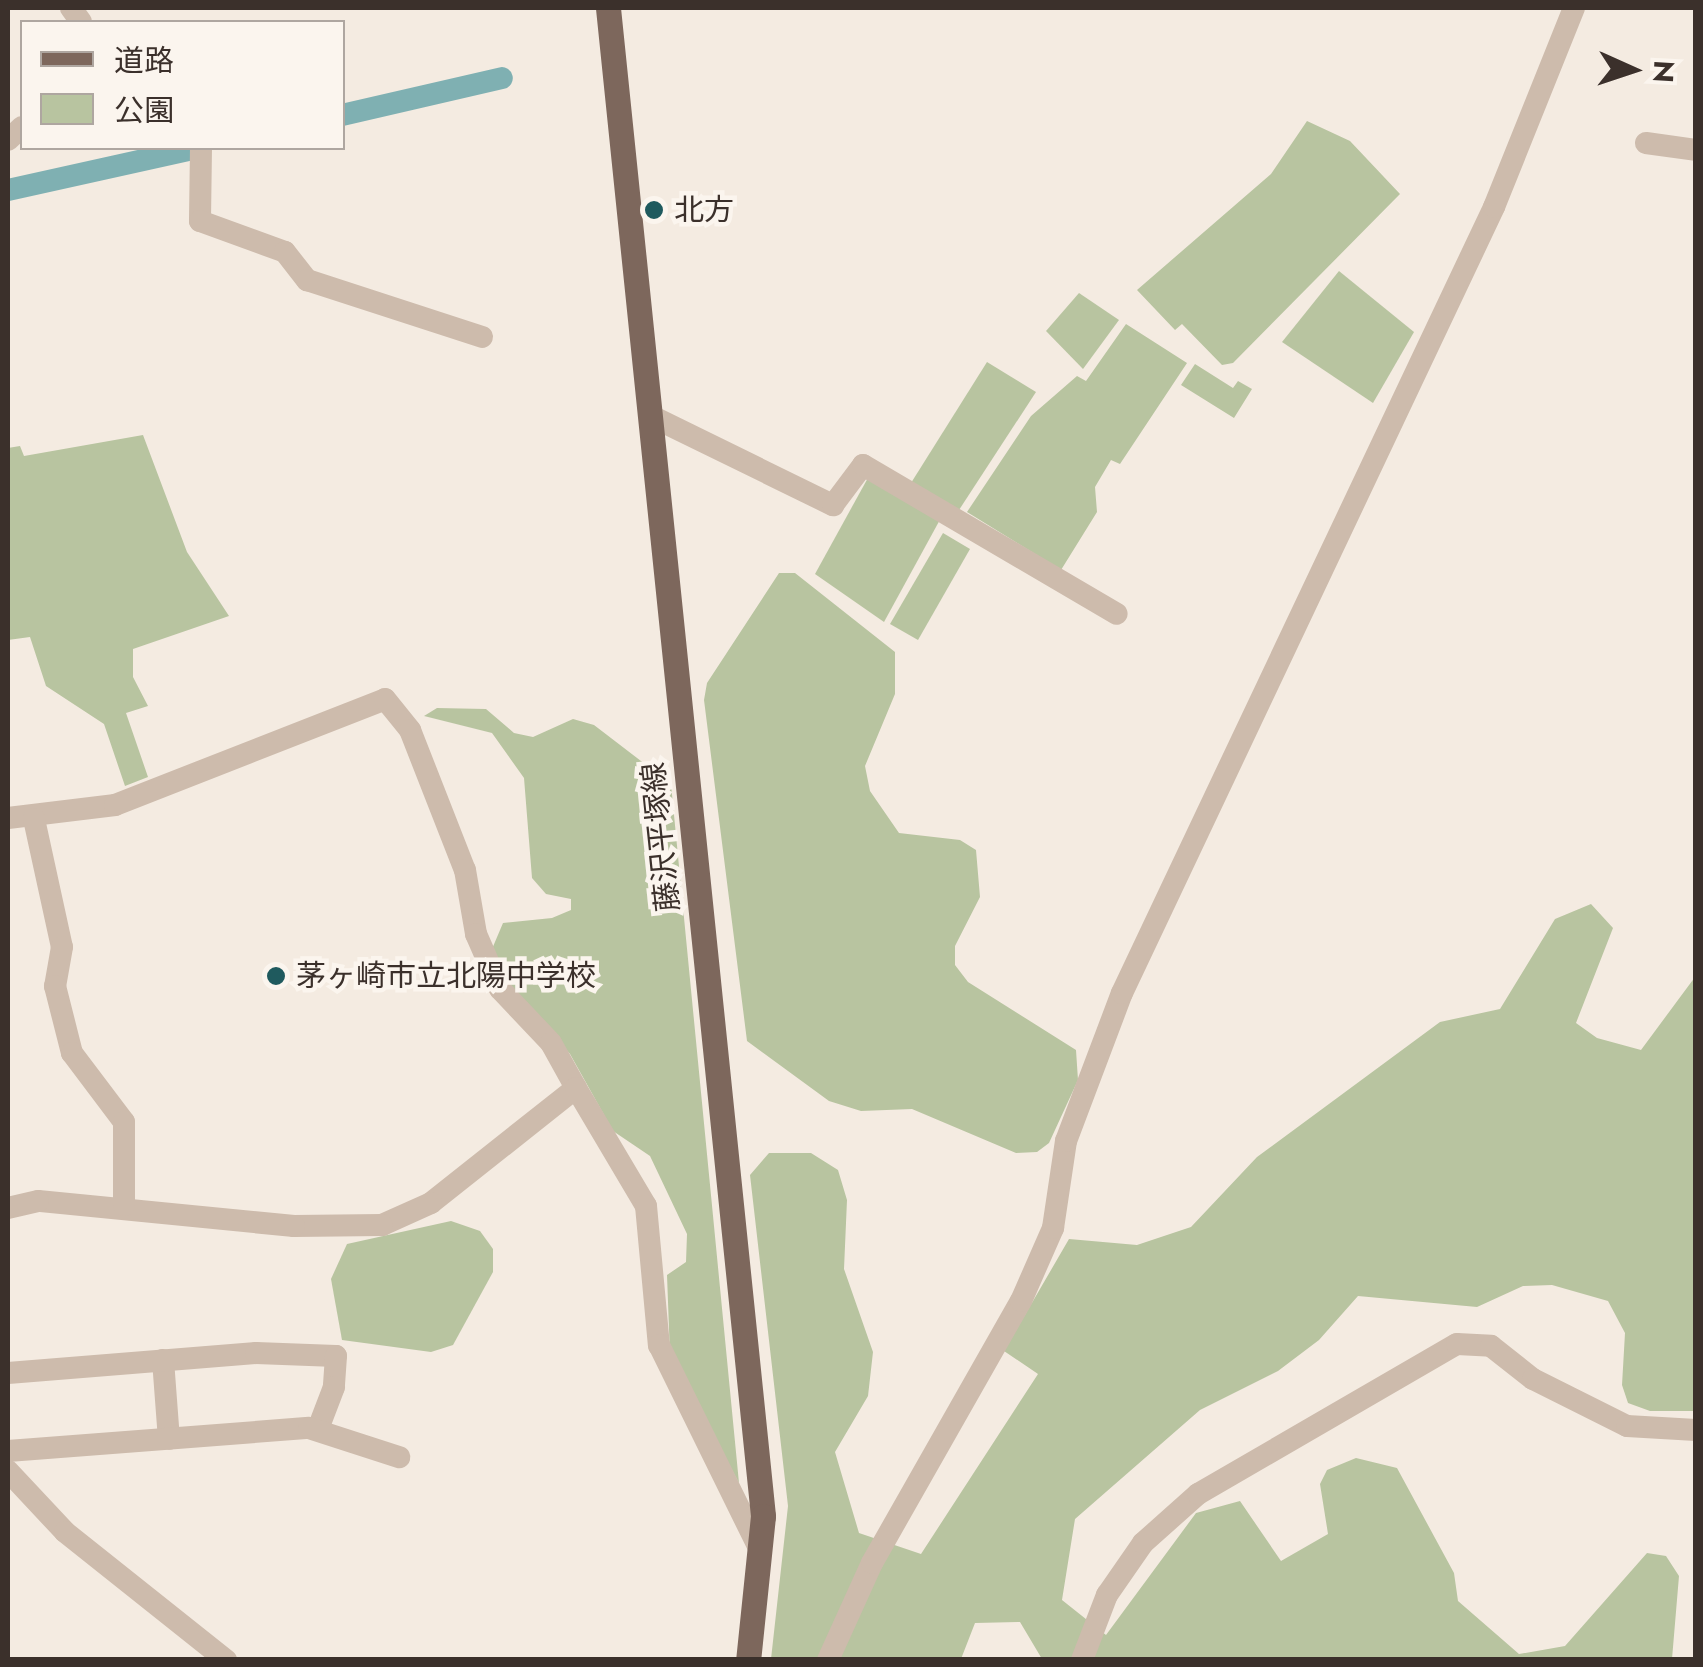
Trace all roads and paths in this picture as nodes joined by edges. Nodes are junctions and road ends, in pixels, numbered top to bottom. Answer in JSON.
{"nodes":[{"id":1,"x":608,"y":8,"type":"edge"},
{"id":2,"x":1574,"y":8,"type":"edge"},
{"id":3,"x":1646,"y":143,"type":"dead end"},
{"id":4,"x":200,"y":150,"type":"edge"},
{"id":5,"x":1696,"y":150,"type":"edge"},
{"id":6,"x":482,"y":337,"type":"dead end"},
{"id":7,"x":651,"y":416,"type":"junction"},
{"id":8,"x":1117,"y":614,"type":"dead end"},
{"id":9,"x":8,"y":818,"type":"edge"},
{"id":10,"x":34,"y":819,"type":"junction"},
{"id":11,"x":576,"y":1088,"type":"junction"},
{"id":12,"x":124,"y":1205,"type":"junction"},
{"id":13,"x":8,"y":1208,"type":"edge"},
{"id":14,"x":163,"y":1360,"type":"junction"},
{"id":15,"x":8,"y":1372,"type":"edge"},
{"id":16,"x":318,"y":1429,"type":"junction"},
{"id":17,"x":1696,"y":1430,"type":"edge"},
{"id":18,"x":170,"y":1439,"type":"junction"},
{"id":19,"x":8,"y":1451,"type":"edge"},
{"id":20,"x":399,"y":1457,"type":"dead end"},
{"id":21,"x":8,"y":1470,"type":"edge"},
{"id":22,"x":761,"y":1552,"type":"junction"},
{"id":23,"x":226,"y":1660,"type":"edge"},
{"id":24,"x":748,"y":1660,"type":"edge"},
{"id":25,"x":828,"y":1660,"type":"edge"},
{"id":26,"x":1082,"y":1660,"type":"edge"}],
"edges":[{"from":1,"to":7,"type":"main road","name":"藤沢平塚線"},
{"from":2,"to":25,"type":"street"},
{"from":3,"to":5,"type":"street"},
{"from":4,"to":6,"type":"street"},
{"from":7,"to":8,"type":"street"},
{"from":7,"to":22,"type":"main road","name":"藤沢平塚線"},
{"from":9,"to":10,"type":"street"},
{"from":10,"to":11,"type":"street"},
{"from":10,"to":12,"type":"street"},
{"from":11,"to":12,"type":"street"},
{"from":11,"to":22,"type":"street"},
{"from":12,"to":13,"type":"street"},
{"from":14,"to":15,"type":"street"},
{"from":14,"to":16,"type":"street"},
{"from":14,"to":18,"type":"street"},
{"from":16,"to":18,"type":"street"},
{"from":16,"to":20,"type":"street"},
{"from":17,"to":26,"type":"street"},
{"from":18,"to":19,"type":"street"},
{"from":21,"to":23,"type":"street"},
{"from":22,"to":24,"type":"main road","name":"藤沢平塚線"}]}
